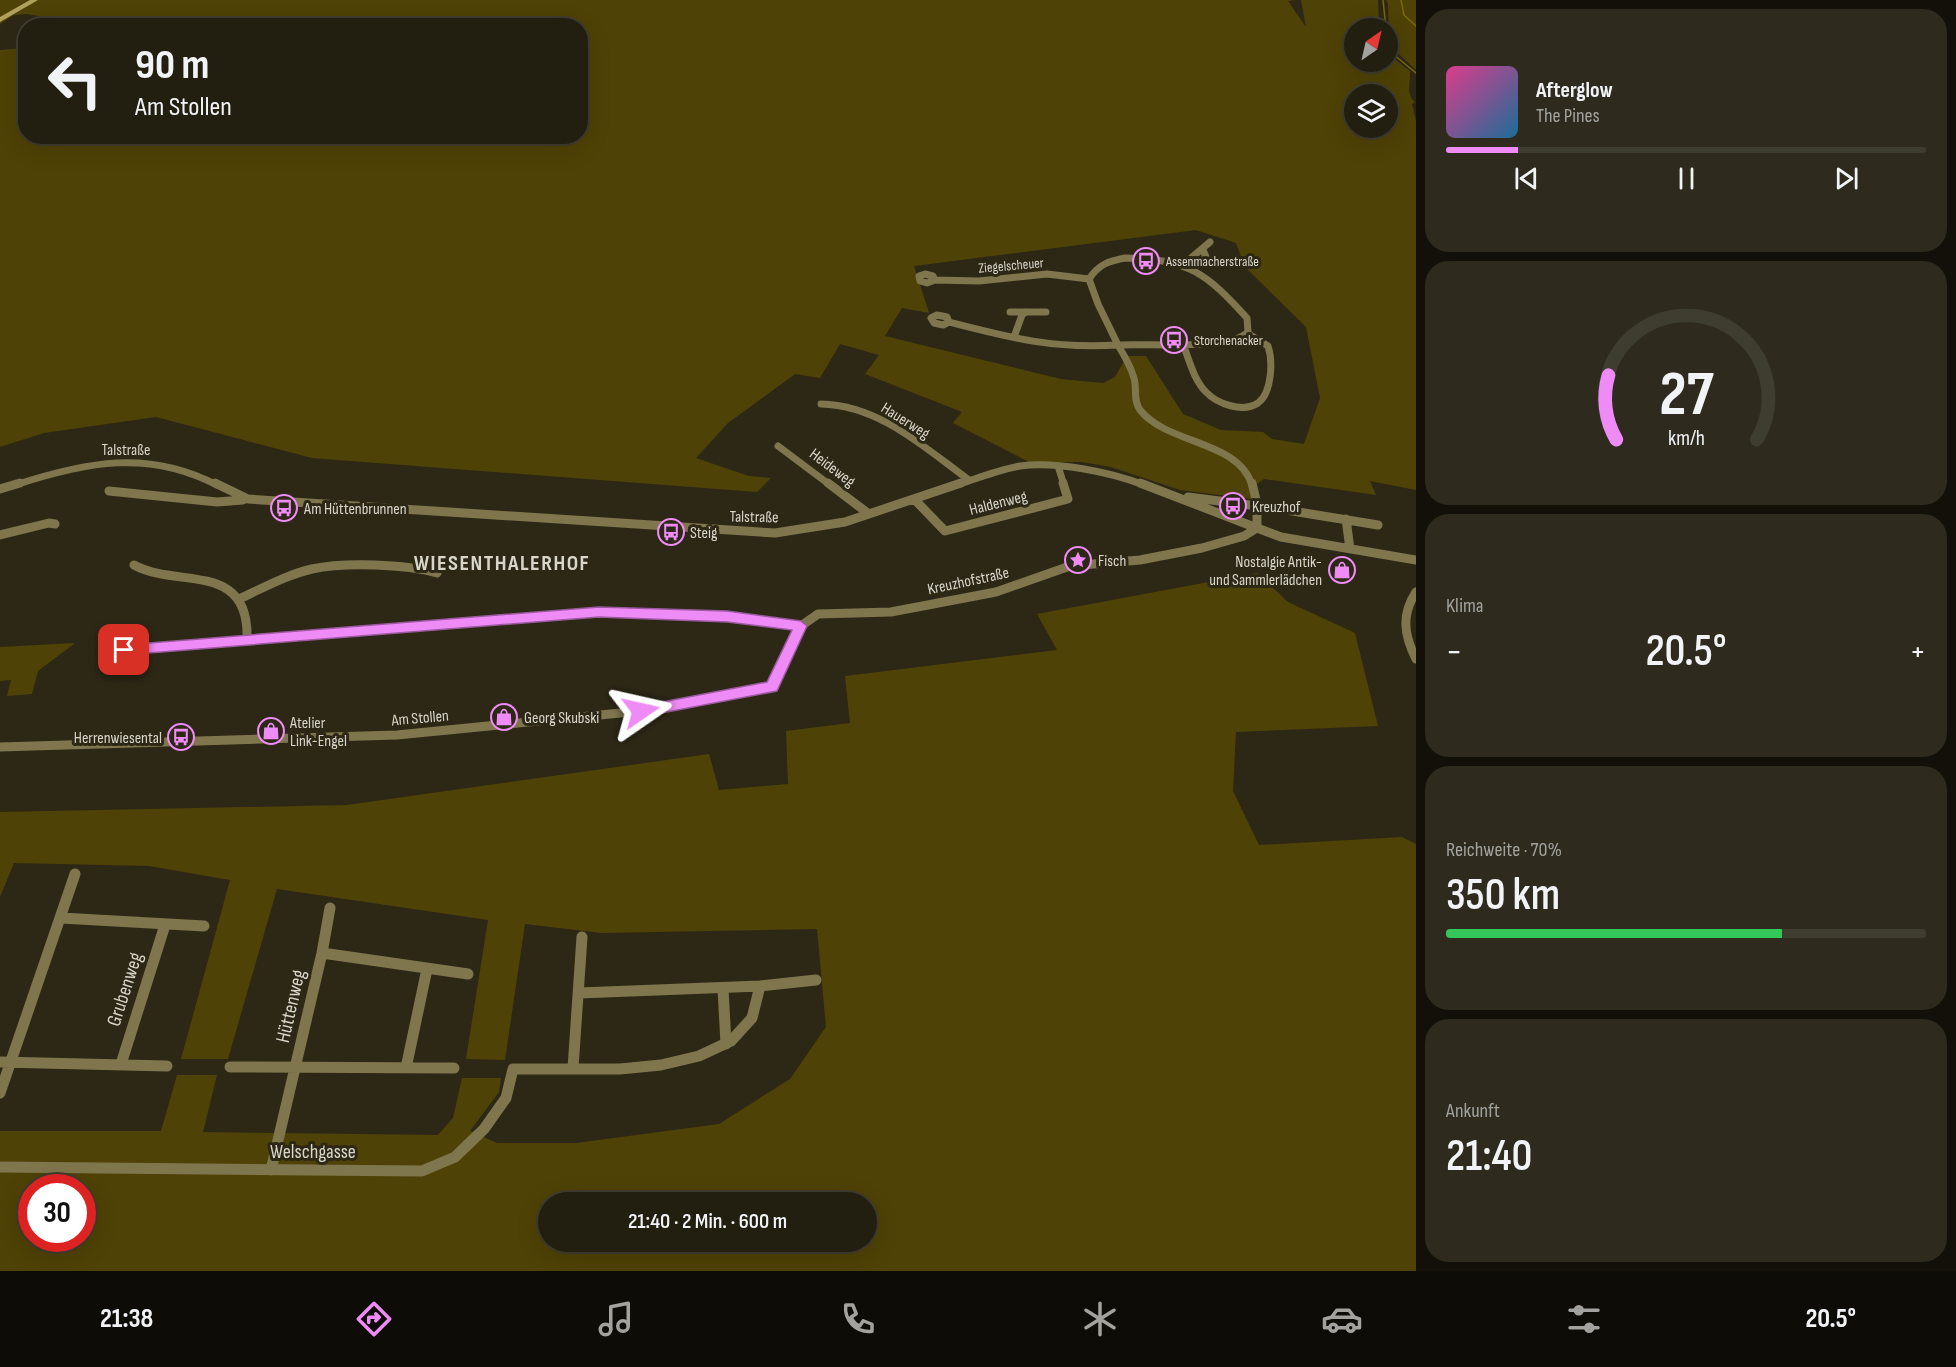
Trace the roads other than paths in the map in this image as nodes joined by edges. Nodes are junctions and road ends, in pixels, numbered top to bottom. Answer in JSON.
{"nodes":[{"id":1,"x":35,"y":0,"type":"edge"},
{"id":2,"x":0,"y":20,"type":"edge"},
{"id":3,"x":1210,"y":242,"type":"dead end"},
{"id":4,"x":1193,"y":266,"type":"junction"},
{"id":5,"x":1089,"y":279,"type":"junction"},
{"id":6,"x":935,"y":280,"type":"dead end"},
{"id":7,"x":1010,"y":312,"type":"dead end"},
{"id":8,"x":1026,"y":312,"type":"junction"},
{"id":9,"x":1046,"y":312,"type":"dead end"},
{"id":10,"x":949,"y":322,"type":"dead end"},
{"id":11,"x":1247,"y":333,"type":"junction"},
{"id":12,"x":1014,"y":337,"type":"junction"},
{"id":13,"x":1182,"y":342,"type":"junction"},
{"id":14,"x":1118,"y":345,"type":"junction"},
{"id":15,"x":820,"y":404,"type":"dead end"},
{"id":16,"x":778,"y":446,"type":"dead end"},
{"id":17,"x":1058,"y":466,"type":"junction"},
{"id":18,"x":969,"y":480,"type":"junction"},
{"id":19,"x":0,"y":489,"type":"edge"},
{"id":20,"x":109,"y":491,"type":"dead end"},
{"id":21,"x":1173,"y":495,"type":"junction"},
{"id":22,"x":248,"y":499,"type":"junction"},
{"id":23,"x":914,"y":499,"type":"junction"},
{"id":24,"x":1258,"y":506,"type":"junction"},
{"id":25,"x":1274,"y":508,"type":"dead end"},
{"id":26,"x":869,"y":514,"type":"junction"},
{"id":27,"x":1346,"y":519,"type":"junction"},
{"id":28,"x":55,"y":525,"type":"dead end"},
{"id":29,"x":1378,"y":525,"type":"dead end"},
{"id":30,"x":1257,"y":528,"type":"junction"},
{"id":31,"x":0,"y":535,"type":"edge"},
{"id":32,"x":1350,"y":549,"type":"junction"},
{"id":33,"x":1416,"y":560,"type":"edge"},
{"id":34,"x":134,"y":565,"type":"dead end"},
{"id":35,"x":437,"y":573,"type":"dead end"},
{"id":36,"x":1416,"y":592,"type":"edge"},
{"id":37,"x":239,"y":598,"type":"junction"},
{"id":38,"x":801,"y":626,"type":"junction"},
{"id":39,"x":247,"y":640,"type":"junction"},
{"id":40,"x":115,"y":648,"type":"dead end"},
{"id":41,"x":1416,"y":659,"type":"edge"},
{"id":42,"x":0,"y":747,"type":"edge"},
{"id":43,"x":75,"y":874,"type":"dead end"},
{"id":44,"x":330,"y":908,"type":"dead end"},
{"id":45,"x":61,"y":918,"type":"junction"},
{"id":46,"x":165,"y":925,"type":"junction"},
{"id":47,"x":204,"y":926,"type":"dead end"},
{"id":48,"x":582,"y":937,"type":"dead end"},
{"id":49,"x":322,"y":953,"type":"junction"},
{"id":50,"x":427,"y":969,"type":"junction"},
{"id":51,"x":468,"y":974,"type":"dead end"},
{"id":52,"x":816,"y":980,"type":"dead end"},
{"id":53,"x":760,"y":986,"type":"junction"},
{"id":54,"x":723,"y":988,"type":"junction"},
{"id":55,"x":579,"y":993,"type":"junction"},
{"id":56,"x":726,"y":1044,"type":"junction"},
{"id":57,"x":5,"y":1062,"type":"edge"},
{"id":58,"x":120,"y":1064,"type":"junction"},
{"id":59,"x":167,"y":1066,"type":"dead end"},
{"id":60,"x":230,"y":1067,"type":"dead end"},
{"id":61,"x":296,"y":1067,"type":"junction"},
{"id":62,"x":406,"y":1068,"type":"junction"},
{"id":63,"x":454,"y":1068,"type":"dead end"},
{"id":64,"x":573,"y":1068,"type":"junction"},
{"id":65,"x":0,"y":1093,"type":"edge"},
{"id":66,"x":0,"y":1167,"type":"edge"},
{"id":67,"x":271,"y":1170,"type":"junction"}],
"edges":[{"from":1,"to":2,"type":"street"},
{"from":3,"to":4,"type":"street"},
{"from":4,"to":5,"type":"street"},
{"from":4,"to":11,"type":"street"},
{"from":5,"to":6,"type":"street","name":"Ziegelscheuer"},
{"from":5,"to":14,"type":"street"},
{"from":7,"to":8,"type":"street"},
{"from":8,"to":9,"type":"street"},
{"from":8,"to":12,"type":"street"},
{"from":10,"to":12,"type":"street"},
{"from":11,"to":13,"type":"street"},
{"from":11,"to":13,"type":"street"},
{"from":12,"to":14,"type":"street"},
{"from":13,"to":14,"type":"street"},
{"from":14,"to":24,"type":"street"},
{"from":15,"to":18,"type":"street","name":"Hauerweg"},
{"from":16,"to":26,"type":"street","name":"Heideweg"},
{"from":17,"to":18,"type":"street","name":"Talstraße"},
{"from":17,"to":21,"type":"street","name":"Talstraße"},
{"from":17,"to":23,"type":"street","name":"Haldenweg"},
{"from":18,"to":23,"type":"street","name":"Talstraße"},
{"from":19,"to":22,"type":"street","name":"Talstraße"},
{"from":20,"to":22,"type":"street","name":"Talstraße"},
{"from":21,"to":24,"type":"street","name":"Talstraße"},
{"from":21,"to":30,"type":"street","name":"Talstraße"},
{"from":22,"to":26,"type":"street","name":"Talstraße"},
{"from":23,"to":26,"type":"street","name":"Talstraße"},
{"from":24,"to":30,"type":"street"},
{"from":25,"to":27,"type":"street"},
{"from":27,"to":29,"type":"street"},
{"from":27,"to":32,"type":"street"},
{"from":28,"to":31,"type":"street"},
{"from":30,"to":32,"type":"street"},
{"from":30,"to":38,"type":"street","name":"Kreuzhofstraße"},
{"from":32,"to":33,"type":"street"},
{"from":34,"to":37,"type":"street"},
{"from":35,"to":37,"type":"street"},
{"from":36,"to":41,"type":"street"},
{"from":37,"to":39,"type":"street"},
{"from":38,"to":39,"type":"street"},
{"from":38,"to":42,"type":"street","name":"Am Stollen"},
{"from":39,"to":40,"type":"street"},
{"from":43,"to":45,"type":"street"},
{"from":44,"to":49,"type":"street","name":"Hüttenweg"},
{"from":45,"to":46,"type":"street"},
{"from":45,"to":57,"type":"street"},
{"from":46,"to":47,"type":"street"},
{"from":46,"to":58,"type":"street","name":"Grubenweg"},
{"from":48,"to":55,"type":"street"},
{"from":49,"to":50,"type":"street","name":"Hüttenweg"},
{"from":49,"to":61,"type":"street","name":"Hüttenweg"},
{"from":50,"to":51,"type":"street","name":"Hüttenweg"},
{"from":50,"to":62,"type":"street"},
{"from":52,"to":53,"type":"street"},
{"from":53,"to":54,"type":"street"},
{"from":53,"to":56,"type":"street","name":"Welschgasse"},
{"from":54,"to":55,"type":"street"},
{"from":54,"to":56,"type":"street"},
{"from":55,"to":64,"type":"street"},
{"from":56,"to":64,"type":"street","name":"Welschgasse"},
{"from":57,"to":58,"type":"street"},
{"from":57,"to":65,"type":"street"},
{"from":58,"to":59,"type":"street"},
{"from":60,"to":61,"type":"street","name":"Hüttenweg"},
{"from":61,"to":62,"type":"street","name":"Hüttenweg"},
{"from":61,"to":67,"type":"street","name":"Hüttenweg"},
{"from":62,"to":63,"type":"street","name":"Hüttenweg"},
{"from":64,"to":67,"type":"street","name":"Welschgasse"},
{"from":66,"to":67,"type":"street","name":"Welschgasse"}]}
